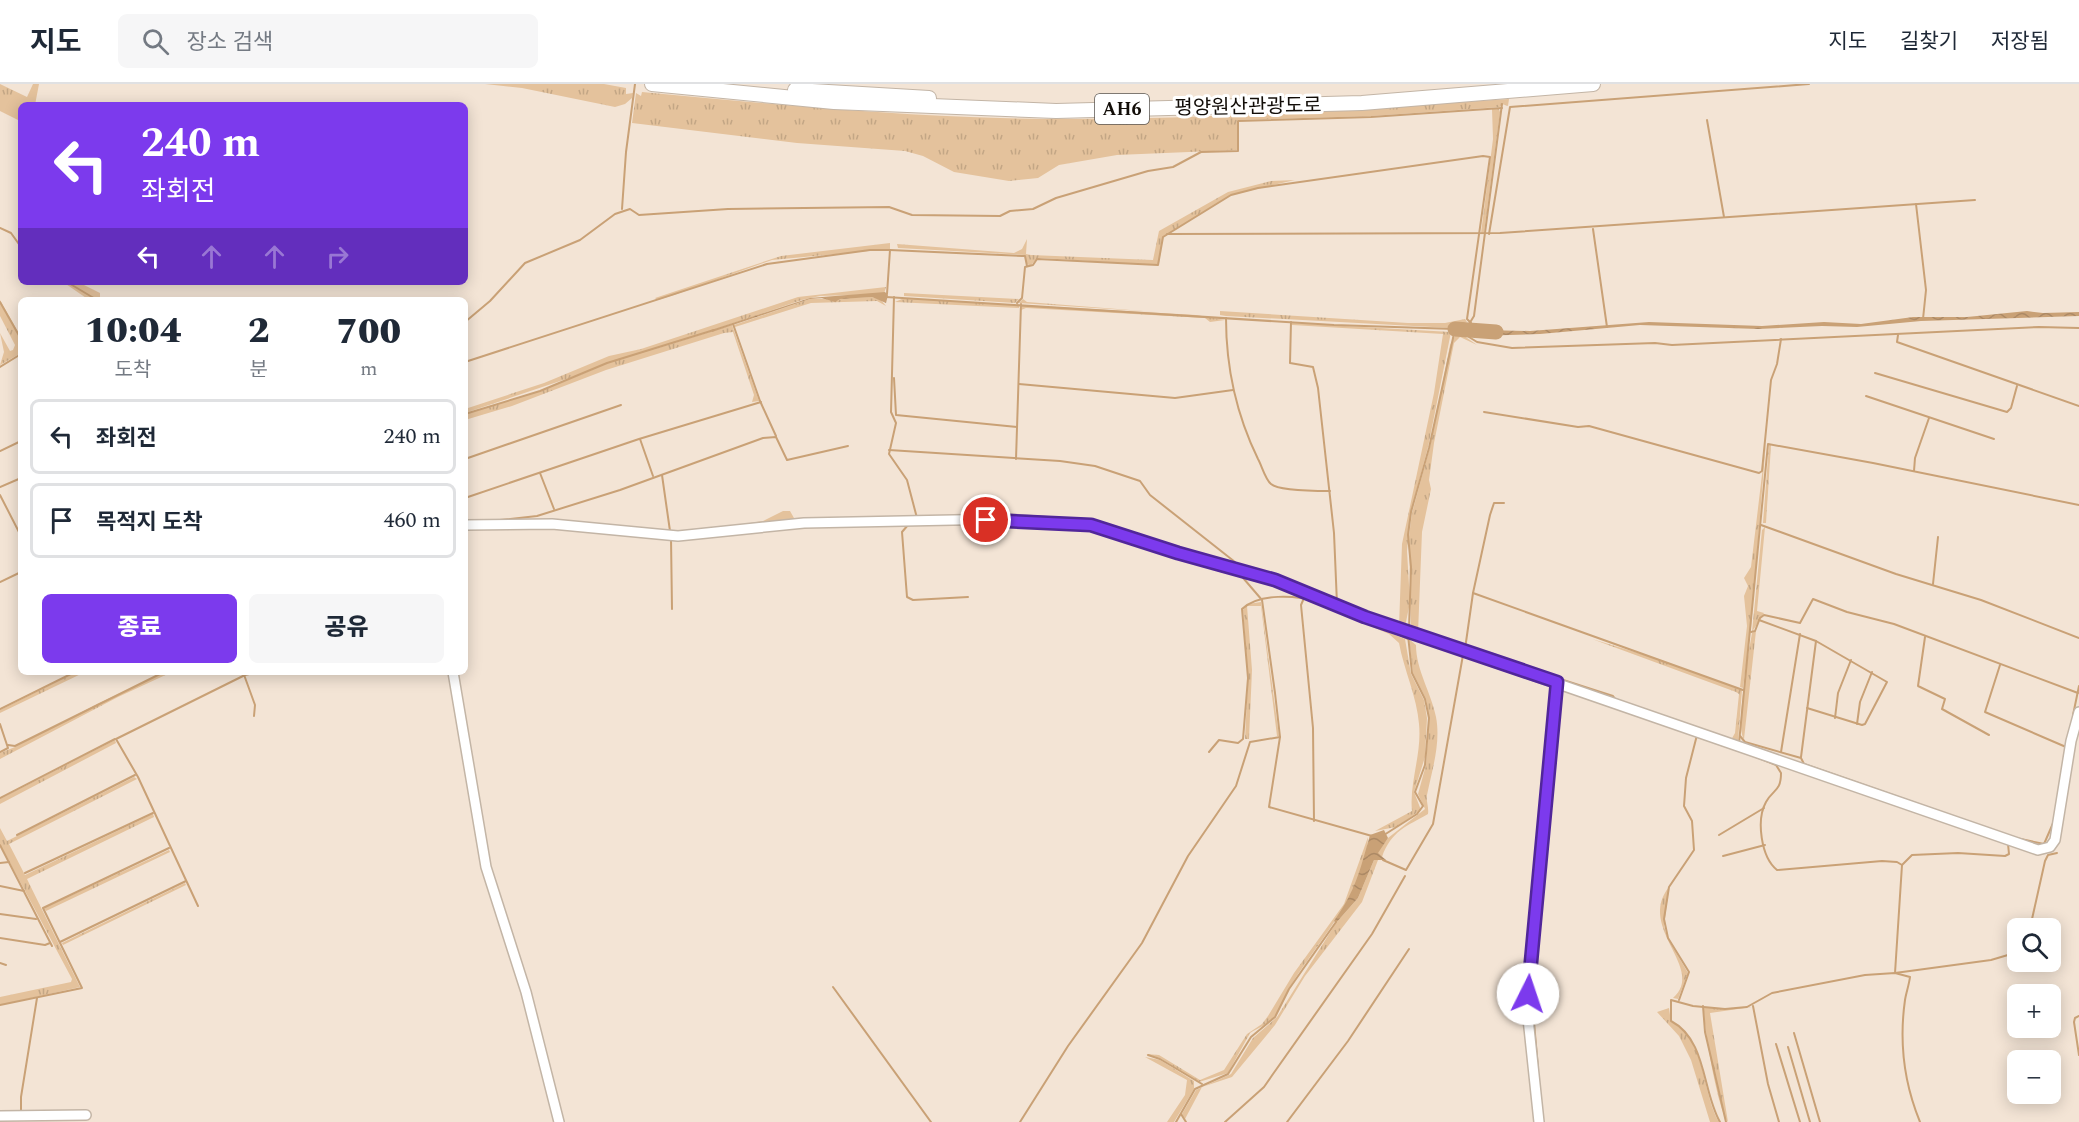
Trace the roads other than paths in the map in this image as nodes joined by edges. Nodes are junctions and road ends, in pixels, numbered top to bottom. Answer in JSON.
{"nodes":[{"id":1,"x":652,"y":84,"type":"edge"},
{"id":2,"x":739,"y":84,"type":"edge"},
{"id":3,"x":1479,"y":84,"type":"edge"},
{"id":4,"x":1593,"y":84,"type":"edge"},
{"id":5,"x":468,"y":525,"type":"edge"},
{"id":6,"x":454,"y":675,"type":"edge"},
{"id":7,"x":1557,"y":682,"type":"junction"},
{"id":8,"x":2079,"y":712,"type":"edge"},
{"id":9,"x":86,"y":1115,"type":"dead end"},
{"id":10,"x":0,"y":1116,"type":"edge"},
{"id":11,"x":559,"y":1122,"type":"edge"},
{"id":12,"x":1539,"y":1122,"type":"edge"}],
"edges":[{"from":1,"to":4,"type":"highway","name":"평양원산관광도로","number":"AH6"},
{"from":2,"to":3,"type":"highway"},
{"from":5,"to":7,"type":"street"},
{"from":6,"to":11,"type":"street"},
{"from":7,"to":8,"type":"street"},
{"from":7,"to":12,"type":"street"},
{"from":9,"to":10,"type":"street"}]}
